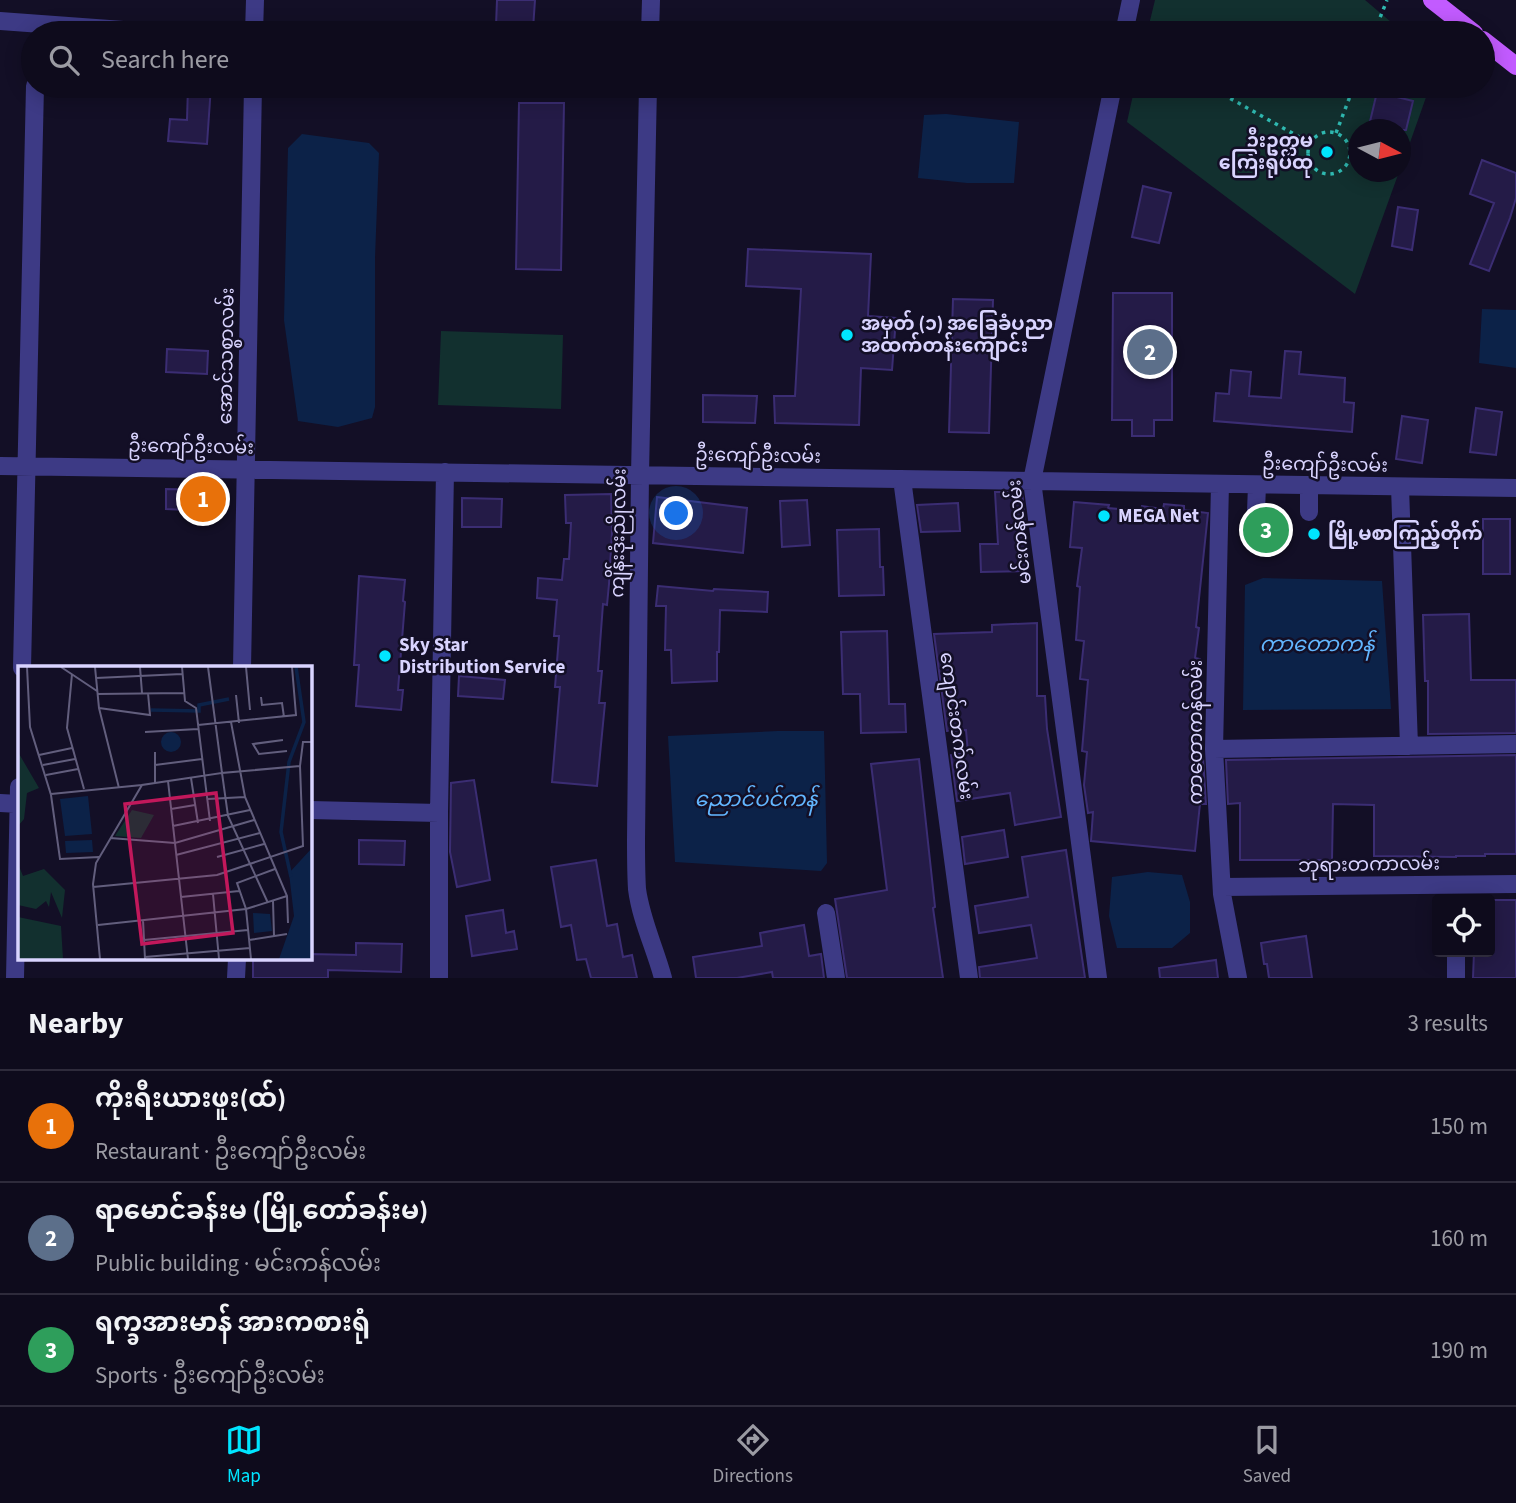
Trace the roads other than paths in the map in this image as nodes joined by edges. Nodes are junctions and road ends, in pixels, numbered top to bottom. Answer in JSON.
{"nodes":[{"id":1,"x":255,"y":0,"type":"edge"},
{"id":2,"x":651,"y":0,"type":"edge"},
{"id":3,"x":1131,"y":0,"type":"edge"},
{"id":4,"x":1432,"y":0,"type":"edge"},
{"id":5,"x":0,"y":21,"type":"edge"},
{"id":6,"x":254,"y":21,"type":"edge"},
{"id":7,"x":650,"y":21,"type":"edge"},
{"id":8,"x":1127,"y":21,"type":"edge"},
{"id":9,"x":1459,"y":21,"type":"edge"},
{"id":10,"x":21,"y":25,"type":"edge"},
{"id":11,"x":1495,"y":49,"type":"edge"},
{"id":12,"x":1516,"y":66,"type":"edge"},
{"id":13,"x":35,"y":98,"type":"edge"},
{"id":14,"x":253,"y":98,"type":"edge"},
{"id":15,"x":649,"y":98,"type":"edge"},
{"id":16,"x":1111,"y":98,"type":"edge"},
{"id":17,"x":0,"y":466,"type":"edge"},
{"id":18,"x":26,"y":466,"type":"junction"},
{"id":19,"x":246,"y":469,"type":"junction"},
{"id":20,"x":445,"y":472,"type":"junction"},
{"id":21,"x":640,"y":475,"type":"junction"},
{"id":22,"x":902,"y":479,"type":"junction"},
{"id":23,"x":1032,"y":481,"type":"junction"},
{"id":24,"x":1220,"y":484,"type":"junction"},
{"id":25,"x":1257,"y":485,"type":"junction"},
{"id":26,"x":1309,"y":485,"type":"junction"},
{"id":27,"x":1400,"y":487,"type":"junction"},
{"id":28,"x":1516,"y":488,"type":"edge"},
{"id":29,"x":1256,"y":512,"type":"dead end"},
{"id":30,"x":1308,"y":512,"type":"dead end"},
{"id":31,"x":22,"y":666,"type":"edge"},
{"id":32,"x":242,"y":666,"type":"edge"},
{"id":33,"x":1516,"y":744,"type":"edge"},
{"id":34,"x":1409,"y":746,"type":"junction"},
{"id":35,"x":1214,"y":749,"type":"junction"},
{"id":36,"x":0,"y":803,"type":"edge"},
{"id":37,"x":18,"y":804,"type":"edge"},
{"id":38,"x":312,"y":810,"type":"edge"},
{"id":39,"x":439,"y":813,"type":"junction"},
{"id":40,"x":18,"y":848,"type":"edge"},
{"id":41,"x":1516,"y":884,"type":"edge"},
{"id":42,"x":1222,"y":887,"type":"junction"},
{"id":43,"x":1458,"y":892,"type":"edge"},
{"id":44,"x":826,"y":913,"type":"dead end"},
{"id":45,"x":1457,"y":957,"type":"edge"},
{"id":46,"x":237,"y":960,"type":"edge"},
{"id":47,"x":15,"y":978,"type":"edge"},
{"id":48,"x":236,"y":978,"type":"edge"},
{"id":49,"x":439,"y":978,"type":"edge"},
{"id":50,"x":663,"y":978,"type":"edge"},
{"id":51,"x":836,"y":978,"type":"edge"},
{"id":52,"x":969,"y":978,"type":"edge"},
{"id":53,"x":1098,"y":978,"type":"edge"},
{"id":54,"x":1238,"y":978,"type":"edge"},
{"id":55,"x":1456,"y":978,"type":"edge"}],
"edges":[{"from":1,"to":6,"type":"street"},
{"from":2,"to":7,"type":"street"},
{"from":3,"to":8,"type":"street"},
{"from":4,"to":9,"type":"main road"},
{"from":5,"to":10,"type":"street"},
{"from":11,"to":12,"type":"main road"},
{"from":13,"to":18,"type":"street"},
{"from":14,"to":19,"type":"street","name":"အောင်သစ္စာလမ်း"},
{"from":15,"to":21,"type":"street","name":"ကျိန်းဒုံးညိုလမ်း"},
{"from":16,"to":23,"type":"street","name":"မင်းကန်လမ်း"},
{"from":17,"to":18,"type":"street","name":"ဦးကျော်ဦးလမ်း"},
{"from":18,"to":19,"type":"street","name":"ဦးကျော်ဦးလမ်း"},
{"from":18,"to":31,"type":"street"},
{"from":19,"to":20,"type":"street","name":"ဦးကျော်ဦးလမ်း"},
{"from":19,"to":32,"type":"street","name":"အောင်သစ္စာလမ်း"},
{"from":20,"to":21,"type":"street","name":"ဦးကျော်ဦးလမ်း"},
{"from":20,"to":39,"type":"street"},
{"from":21,"to":22,"type":"street","name":"ဦးကျော်ဦးလမ်း"},
{"from":21,"to":50,"type":"street","name":"ကျိန်းဒုံးညိုလမ်း"},
{"from":22,"to":23,"type":"street","name":"ဦးကျော်ဦးလမ်း"},
{"from":22,"to":52,"type":"street","name":"ကျောင်းတက်လမ်း"},
{"from":23,"to":24,"type":"street","name":"ဦးကျော်ဦးလမ်း"},
{"from":23,"to":53,"type":"street","name":"မင်းကန်လမ်း"},
{"from":24,"to":25,"type":"street","name":"ဦးကျော်ဦးလမ်း"},
{"from":24,"to":35,"type":"street","name":"ကာတောကန်လမ်း"},
{"from":25,"to":26,"type":"street","name":"ဦးကျော်ဦးလမ်း"},
{"from":25,"to":29,"type":"street"},
{"from":26,"to":27,"type":"street","name":"ဦးကျော်ဦးလမ်း"},
{"from":26,"to":30,"type":"street"},
{"from":27,"to":28,"type":"street","name":"ဦးကျော်ဦးလမ်း"},
{"from":27,"to":34,"type":"street"},
{"from":33,"to":34,"type":"street"},
{"from":34,"to":35,"type":"street"},
{"from":35,"to":42,"type":"street","name":"ကာတောကန်လမ်း"},
{"from":36,"to":37,"type":"street"},
{"from":38,"to":39,"type":"street"},
{"from":39,"to":49,"type":"street"},
{"from":40,"to":47,"type":"street"},
{"from":41,"to":43,"type":"street","name":"ဘုရားတကာလမ်း"},
{"from":42,"to":43,"type":"street","name":"ဘုရားတကာလမ်း"},
{"from":42,"to":54,"type":"street","name":"ကာတောကန်လမ်း"},
{"from":44,"to":51,"type":"street"},
{"from":45,"to":55,"type":"street"},
{"from":46,"to":48,"type":"street"}]}
